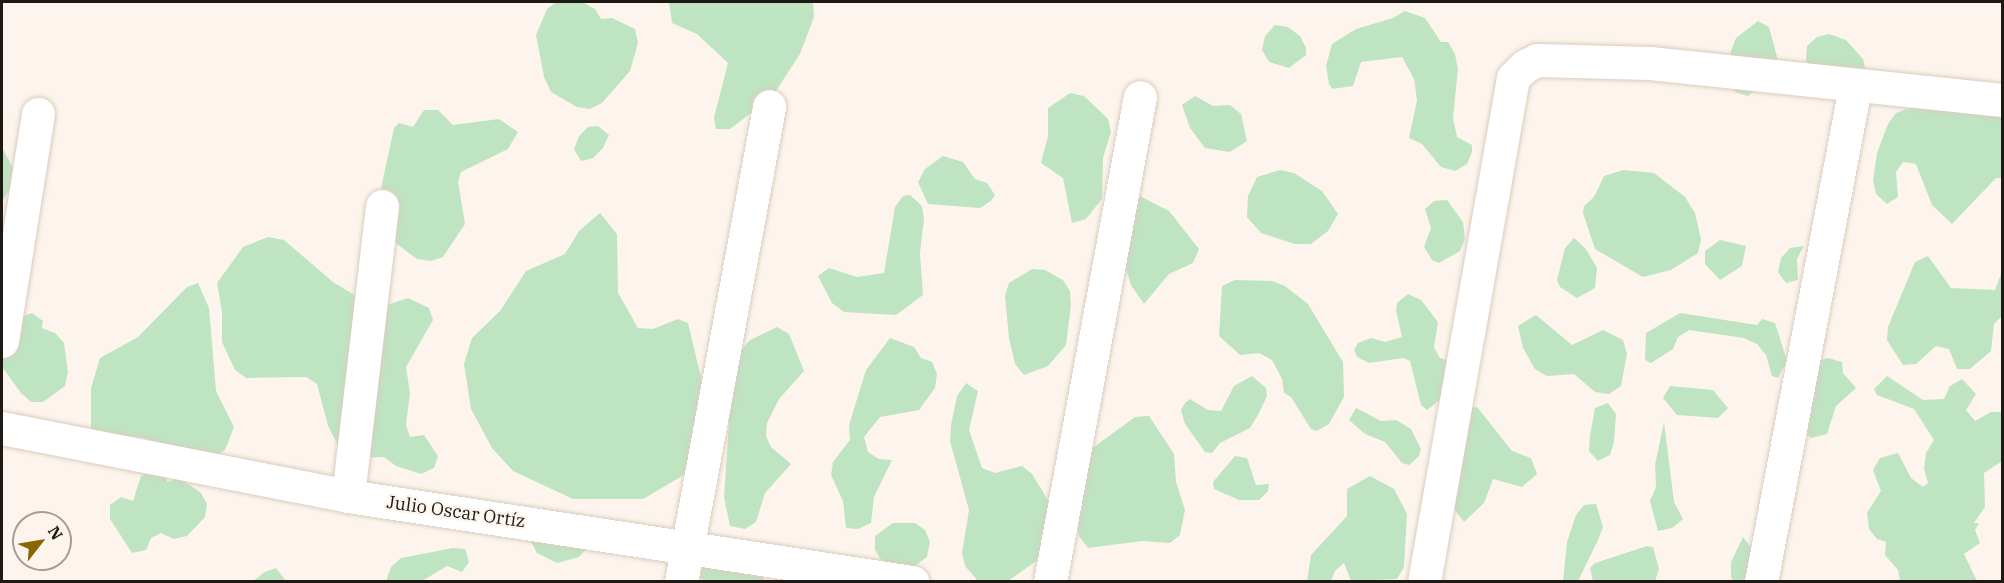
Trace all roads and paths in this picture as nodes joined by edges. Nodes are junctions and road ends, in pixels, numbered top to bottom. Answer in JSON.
{"nodes":[{"id":1,"x":1855,"y":87,"type":"junction"},
{"id":2,"x":1140,"y":97,"type":"dead end"},
{"id":3,"x":2002,"y":100,"type":"edge"},
{"id":4,"x":769,"y":106,"type":"dead end"},
{"id":5,"x":38,"y":114,"type":"dead end"},
{"id":6,"x":382,"y":206,"type":"dead end"},
{"id":7,"x":2,"y":341,"type":"edge"},
{"id":8,"x":2,"y":428,"type":"edge"},
{"id":9,"x":348,"y":496,"type":"junction"},
{"id":10,"x":687,"y":546,"type":"junction"},
{"id":11,"x":681,"y":582,"type":"edge"},
{"id":12,"x":912,"y":582,"type":"edge"},
{"id":13,"x":1050,"y":582,"type":"edge"},
{"id":14,"x":1424,"y":582,"type":"edge"},
{"id":15,"x":1761,"y":582,"type":"edge"}],
"edges":[{"from":1,"to":3,"type":"street"},
{"from":1,"to":14,"type":"street"},
{"from":1,"to":15,"type":"street"},
{"from":2,"to":13,"type":"street"},
{"from":4,"to":10,"type":"street"},
{"from":5,"to":7,"type":"street"},
{"from":6,"to":9,"type":"street"},
{"from":8,"to":9,"type":"street","name":"Julio Oscar Ortíz"},
{"from":9,"to":10,"type":"street","name":"Julio Oscar Ortíz"},
{"from":10,"to":11,"type":"street"},
{"from":10,"to":12,"type":"street","name":"Julio Oscar Ortíz"}]}
